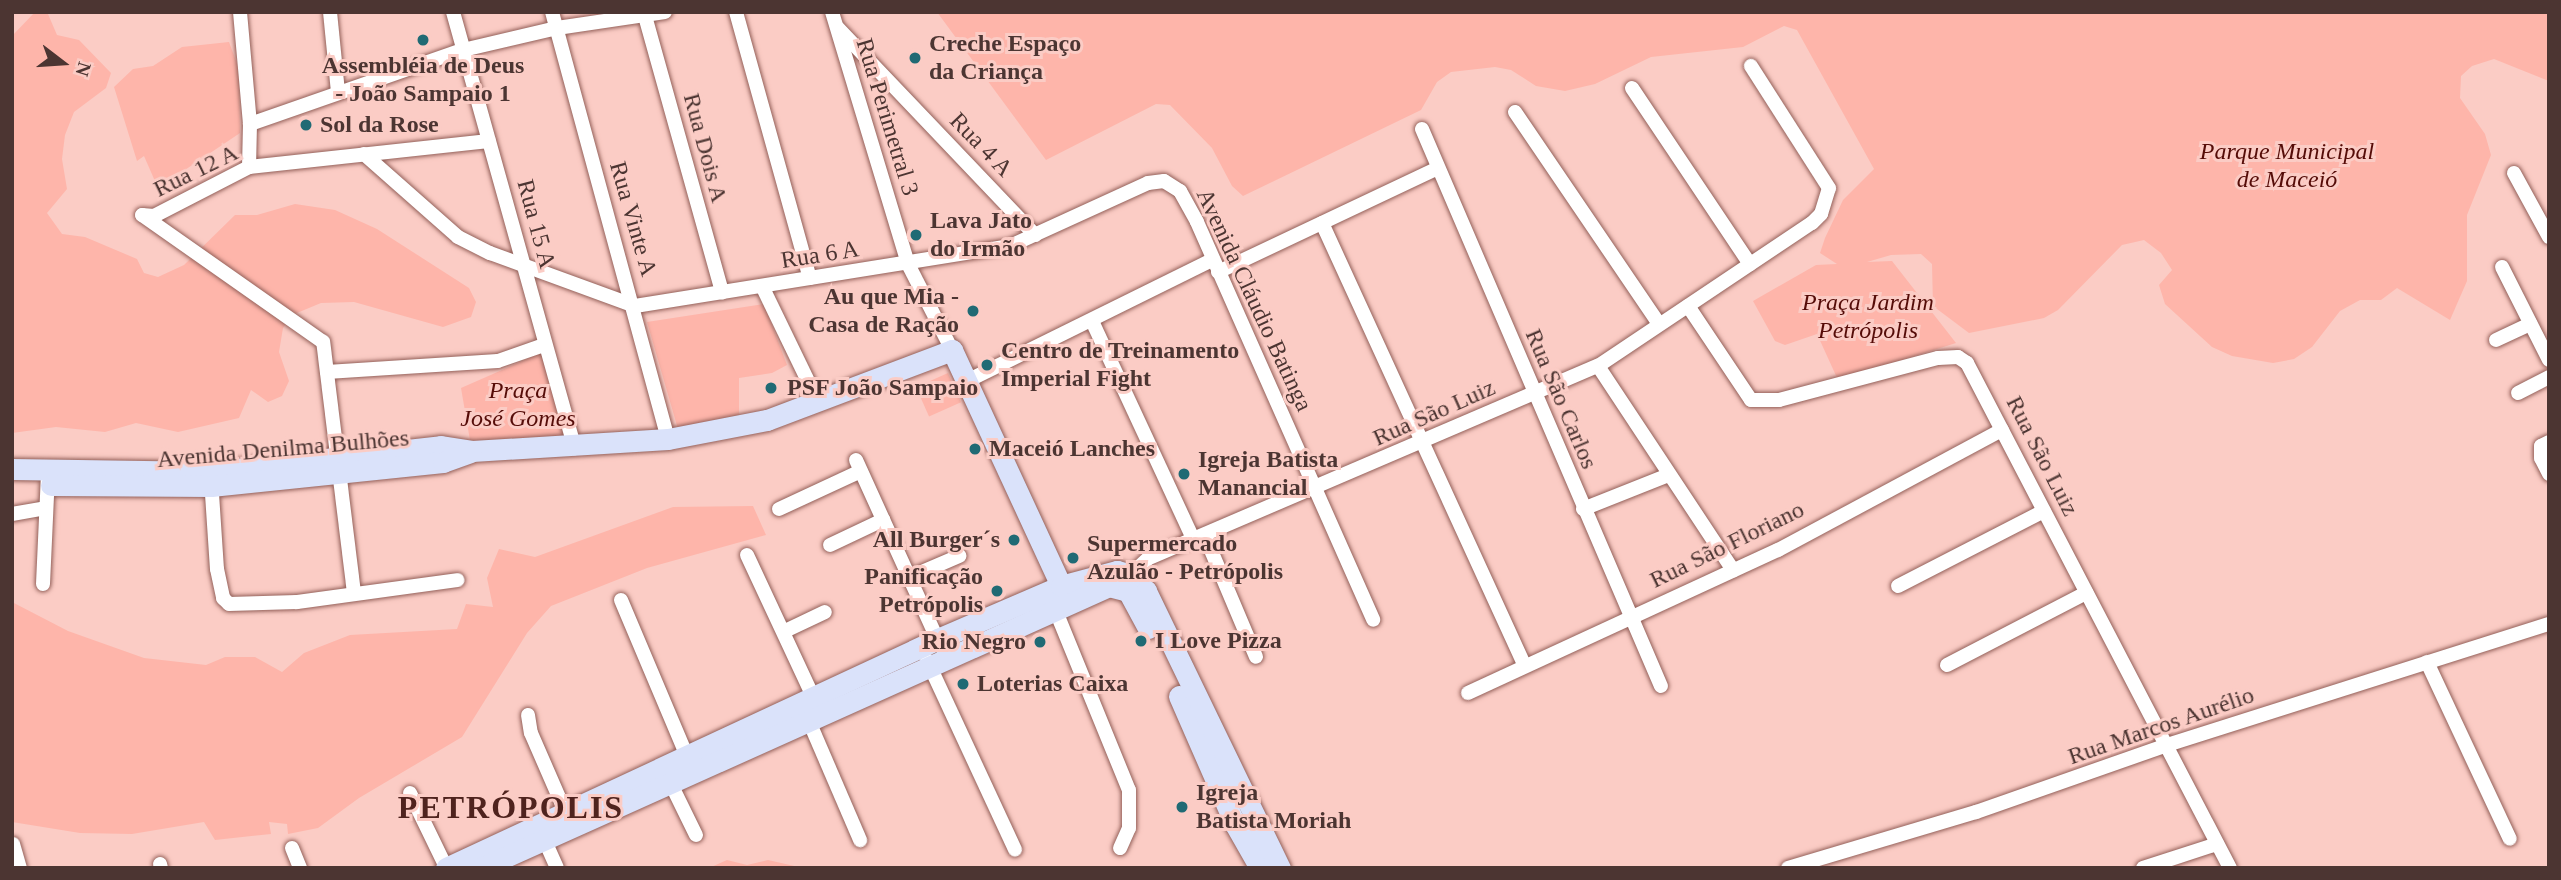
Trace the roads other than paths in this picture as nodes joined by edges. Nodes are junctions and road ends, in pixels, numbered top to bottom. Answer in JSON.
{"nodes":[{"id":1,"x":240,"y":12,"type":"edge"},
{"id":2,"x":330,"y":12,"type":"edge"},
{"id":3,"x":453,"y":12,"type":"edge"},
{"id":4,"x":552,"y":12,"type":"edge"},
{"id":5,"x":665,"y":12,"type":"edge"},
{"id":6,"x":736,"y":12,"type":"edge"},
{"id":7,"x":645,"y":16,"type":"junction"},
{"id":8,"x":834,"y":19,"type":"edge"},
{"id":9,"x":557,"y":28,"type":"junction"},
{"id":10,"x":463,"y":50,"type":"junction"},
{"id":11,"x":1751,"y":66,"type":"dead end"},
{"id":12,"x":1632,"y":88,"type":"dead end"},
{"id":13,"x":338,"y":92,"type":"junction"},
{"id":14,"x":1516,"y":112,"type":"dead end"},
{"id":15,"x":250,"y":124,"type":"junction"},
{"id":16,"x":1422,"y":129,"type":"dead end"},
{"id":17,"x":489,"y":141,"type":"junction"},
{"id":18,"x":364,"y":154,"type":"junction"},
{"id":19,"x":249,"y":167,"type":"junction"},
{"id":20,"x":1436,"y":169,"type":"junction"},
{"id":21,"x":2514,"y":173,"type":"dead end"},
{"id":22,"x":1118,"y":195,"type":"joint"},
{"id":23,"x":1322,"y":223,"type":"junction"},
{"id":24,"x":1035,"y":235,"type":"junction"},
{"id":25,"x":2549,"y":237,"type":"edge"},
{"id":26,"x":908,"y":264,"type":"junction"},
{"id":27,"x":1750,"y":264,"type":"junction"},
{"id":28,"x":524,"y":266,"type":"junction"},
{"id":29,"x":1215,"y":266,"type":"junction"},
{"id":30,"x":2502,"y":267,"type":"dead end"},
{"id":31,"x":810,"y":278,"type":"junction"},
{"id":32,"x":763,"y":288,"type":"junction"},
{"id":33,"x":722,"y":292,"type":"junction"},
{"id":34,"x":635,"y":306,"type":"junction"},
{"id":35,"x":1688,"y":306,"type":"junction"},
{"id":36,"x":1092,"y":321,"type":"junction"},
{"id":37,"x":1659,"y":324,"type":"junction"},
{"id":38,"x":2531,"y":324,"type":"junction"},
{"id":39,"x":2496,"y":340,"type":"dead end"},
{"id":40,"x":544,"y":345,"type":"junction"},
{"id":41,"x":952,"y":350,"type":"junction"},
{"id":42,"x":2549,"y":360,"type":"edge"},
{"id":43,"x":1598,"y":366,"type":"junction"},
{"id":44,"x":327,"y":372,"type":"junction"},
{"id":45,"x":2549,"y":377,"type":"edge"},
{"id":46,"x":967,"y":381,"type":"junction"},
{"id":47,"x":1535,"y":393,"type":"junction"},
{"id":48,"x":2518,"y":393,"type":"dead end"},
{"id":49,"x":818,"y":402,"type":"junction"},
{"id":50,"x":2002,"y":430,"type":"junction"},
{"id":51,"x":668,"y":439,"type":"junction"},
{"id":52,"x":2549,"y":442,"type":"edge"},
{"id":53,"x":1422,"y":444,"type":"junction"},
{"id":54,"x":575,"y":448,"type":"junction"},
{"id":55,"x":340,"y":466,"type":"junction"},
{"id":56,"x":12,"y":469,"type":"edge"},
{"id":57,"x":2549,"y":474,"type":"edge"},
{"id":58,"x":1669,"y":475,"type":"junction"},
{"id":59,"x":48,"y":478,"type":"junction"},
{"id":60,"x":211,"y":479,"type":"junction"},
{"id":61,"x":12,"y":482,"type":"edge"},
{"id":62,"x":1315,"y":489,"type":"junction"},
{"id":63,"x":45,"y":508,"type":"junction"},
{"id":64,"x":779,"y":509,"type":"dead end"},
{"id":65,"x":1583,"y":509,"type":"junction"},
{"id":66,"x":2044,"y":511,"type":"junction"},
{"id":67,"x":12,"y":513,"type":"edge"},
{"id":68,"x":883,"y":520,"type":"junction"},
{"id":69,"x":1199,"y":538,"type":"junction"},
{"id":70,"x":830,"y":545,"type":"dead end"},
{"id":71,"x":747,"y":555,"type":"dead end"},
{"id":72,"x":959,"y":556,"type":"dead end"},
{"id":73,"x":1733,"y":570,"type":"junction"},
{"id":74,"x":908,"y":578,"type":"junction"},
{"id":75,"x":458,"y":580,"type":"dead end"},
{"id":76,"x":1125,"y":581,"type":"junction"},
{"id":77,"x":43,"y":584,"type":"dead end"},
{"id":78,"x":1898,"y":586,"type":"dead end"},
{"id":79,"x":354,"y":593,"type":"junction"},
{"id":80,"x":2087,"y":593,"type":"junction"},
{"id":81,"x":1057,"y":597,"type":"junction"},
{"id":82,"x":621,"y":600,"type":"dead end"},
{"id":83,"x":825,"y":611,"type":"dead end"},
{"id":84,"x":1629,"y":617,"type":"junction"},
{"id":85,"x":1373,"y":620,"type":"dead end"},
{"id":86,"x":2549,"y":624,"type":"edge"},
{"id":87,"x":785,"y":631,"type":"junction"},
{"id":88,"x":933,"y":652,"type":"junction"},
{"id":89,"x":1256,"y":657,"type":"dead end"},
{"id":90,"x":2427,"y":662,"type":"junction"},
{"id":91,"x":1524,"y":665,"type":"junction"},
{"id":92,"x":1947,"y":665,"type":"dead end"},
{"id":93,"x":1661,"y":686,"type":"dead end"},
{"id":94,"x":1468,"y":693,"type":"dead end"},
{"id":95,"x":811,"y":709,"type":"junction"},
{"id":96,"x":528,"y":715,"type":"dead end"},
{"id":97,"x":2167,"y":745,"type":"junction"},
{"id":98,"x":687,"y":756,"type":"junction"},
{"id":99,"x":670,"y":782,"type":"junction"},
{"id":100,"x":410,"y":793,"type":"dead end"},
{"id":101,"x":568,"y":819,"type":"junction"},
{"id":102,"x":541,"y":832,"type":"junction"},
{"id":103,"x":696,"y":835,"type":"dead end"},
{"id":104,"x":2510,"y":839,"type":"dead end"},
{"id":105,"x":860,"y":840,"type":"dead end"},
{"id":106,"x":12,"y":844,"type":"edge"},
{"id":107,"x":2217,"y":844,"type":"junction"},
{"id":108,"x":292,"y":848,"type":"dead end"},
{"id":109,"x":1120,"y":848,"type":"dead end"},
{"id":110,"x":1015,"y":850,"type":"dead end"},
{"id":111,"x":20,"y":868,"type":"edge"},
{"id":112,"x":300,"y":868,"type":"edge"},
{"id":113,"x":446,"y":868,"type":"edge"},
{"id":114,"x":481,"y":868,"type":"edge"},
{"id":115,"x":557,"y":868,"type":"edge"},
{"id":116,"x":1260,"y":868,"type":"edge"},
{"id":117,"x":1280,"y":868,"type":"edge"},
{"id":118,"x":1788,"y":868,"type":"edge"},
{"id":119,"x":2143,"y":868,"type":"edge"},
{"id":120,"x":2230,"y":868,"type":"edge"}],
"edges":[{"from":1,"to":15,"type":"street"},
{"from":2,"to":13,"type":"street"},
{"from":3,"to":10,"type":"street","name":"Rua 15 A"},
{"from":4,"to":9,"type":"street","name":"Rua Vinte A"},
{"from":5,"to":7,"type":"street"},
{"from":6,"to":31,"type":"street"},
{"from":7,"to":9,"type":"street"},
{"from":7,"to":33,"type":"street","name":"Rua Dois A"},
{"from":8,"to":24,"type":"street","name":"Rua 4 A"},
{"from":8,"to":26,"type":"street","name":"Rua Perimetral 3"},
{"from":9,"to":10,"type":"street"},
{"from":9,"to":34,"type":"street","name":"Rua Vinte A"},
{"from":10,"to":13,"type":"street"},
{"from":10,"to":17,"type":"street","name":"Rua 15 A"},
{"from":11,"to":27,"type":"street","name":"Rua São Luiz"},
{"from":12,"to":27,"type":"street"},
{"from":13,"to":15,"type":"street"},
{"from":14,"to":37,"type":"street"},
{"from":15,"to":19,"type":"street"},
{"from":16,"to":20,"type":"street","name":"Rua São Carlos"},
{"from":17,"to":18,"type":"street","name":"Rua 12 A"},
{"from":17,"to":28,"type":"street","name":"Rua 15 A"},
{"from":18,"to":19,"type":"street","name":"Rua 12 A"},
{"from":18,"to":28,"type":"street","name":"Rua 6 A"},
{"from":19,"to":44,"type":"street","name":"Rua 12 A"},
{"from":20,"to":23,"type":"street"},
{"from":20,"to":47,"type":"street","name":"Rua São Carlos"},
{"from":21,"to":25,"type":"street"},
{"from":22,"to":24,"type":"street","name":"Rua 6 A"},
{"from":22,"to":29,"type":"street","name":"Avenida Cláudio Batinga"},
{"from":23,"to":29,"type":"street"},
{"from":23,"to":53,"type":"street"},
{"from":24,"to":26,"type":"street","name":"Rua 6 A"},
{"from":26,"to":31,"type":"street","name":"Rua 6 A"},
{"from":26,"to":41,"type":"street","name":"Rua Perimetral 3"},
{"from":27,"to":35,"type":"street","name":"Rua São Luiz"},
{"from":28,"to":34,"type":"street","name":"Rua 6 A"},
{"from":28,"to":40,"type":"street","name":"Rua 15 A"},
{"from":29,"to":36,"type":"street"},
{"from":29,"to":62,"type":"street","name":"Avenida Cláudio Batinga"},
{"from":30,"to":38,"type":"street"},
{"from":31,"to":32,"type":"street","name":"Rua 6 A"},
{"from":32,"to":33,"type":"street","name":"Rua 6 A"},
{"from":32,"to":49,"type":"street"},
{"from":33,"to":34,"type":"street","name":"Rua 6 A"},
{"from":34,"to":51,"type":"street","name":"Rua Vinte A"},
{"from":35,"to":37,"type":"street","name":"Rua São Luiz"},
{"from":35,"to":50,"type":"street","name":"Rua São Luiz"},
{"from":36,"to":46,"type":"street"},
{"from":36,"to":69,"type":"street"},
{"from":37,"to":43,"type":"street","name":"Rua São Luiz"},
{"from":38,"to":39,"type":"street"},
{"from":38,"to":42,"type":"street"},
{"from":40,"to":44,"type":"street"},
{"from":40,"to":54,"type":"street","name":"Rua 15 A"},
{"from":41,"to":46,"type":"street"},
{"from":41,"to":49,"type":"street","name":"Avenida Denilma Bulhões"},
{"from":43,"to":47,"type":"street","name":"Rua São Luiz"},
{"from":43,"to":58,"type":"street"},
{"from":44,"to":55,"type":"street"},
{"from":45,"to":48,"type":"street"},
{"from":46,"to":81,"type":"street"},
{"from":47,"to":53,"type":"street","name":"Rua São Luiz"},
{"from":47,"to":65,"type":"street","name":"Rua São Carlos"},
{"from":49,"to":51,"type":"street","name":"Avenida Denilma Bulhões"},
{"from":50,"to":66,"type":"street","name":"Rua São Luiz"},
{"from":50,"to":73,"type":"street","name":"Rua São Floriano"},
{"from":51,"to":54,"type":"street","name":"Avenida Denilma Bulhões"},
{"from":52,"to":57,"type":"street"},
{"from":53,"to":62,"type":"street","name":"Rua São Luiz"},
{"from":53,"to":91,"type":"street"},
{"from":54,"to":55,"type":"street","name":"Avenida Denilma Bulhões"},
{"from":55,"to":60,"type":"street","name":"Avenida Denilma Bulhões"},
{"from":55,"to":79,"type":"street"},
{"from":56,"to":59,"type":"street","name":"Avenida Denilma Bulhões"},
{"from":58,"to":65,"type":"street"},
{"from":58,"to":73,"type":"street"},
{"from":59,"to":60,"type":"street","name":"Avenida Denilma Bulhões"},
{"from":59,"to":61,"type":"street","name":"Avenida Denilma Bulhões"},
{"from":59,"to":63,"type":"street"},
{"from":60,"to":79,"type":"street"},
{"from":62,"to":69,"type":"street","name":"Rua São Luiz"},
{"from":62,"to":85,"type":"street","name":"Avenida Cláudio Batinga"},
{"from":63,"to":67,"type":"street"},
{"from":63,"to":77,"type":"street"},
{"from":64,"to":68,"type":"street"},
{"from":65,"to":84,"type":"street","name":"Rua São Carlos"},
{"from":66,"to":78,"type":"street"},
{"from":66,"to":80,"type":"street","name":"Rua São Luiz"},
{"from":68,"to":70,"type":"street"},
{"from":68,"to":74,"type":"street"},
{"from":69,"to":76,"type":"street","name":"Rua São Luiz"},
{"from":69,"to":89,"type":"street"},
{"from":71,"to":87,"type":"street"},
{"from":72,"to":74,"type":"street"},
{"from":73,"to":84,"type":"street","name":"Rua São Floriano"},
{"from":74,"to":88,"type":"street"},
{"from":75,"to":79,"type":"street"},
{"from":76,"to":81,"type":"street"},
{"from":76,"to":116,"type":"street"},
{"from":76,"to":117,"type":"street"},
{"from":80,"to":92,"type":"street"},
{"from":80,"to":97,"type":"street","name":"Rua São Luiz"},
{"from":81,"to":88,"type":"street"},
{"from":81,"to":109,"type":"street"},
{"from":82,"to":98,"type":"street"},
{"from":83,"to":87,"type":"street"},
{"from":84,"to":91,"type":"street","name":"Rua São Floriano"},
{"from":84,"to":93,"type":"street","name":"Rua São Carlos"},
{"from":86,"to":90,"type":"street","name":"Rua Marcos Aurélio"},
{"from":87,"to":95,"type":"street"},
{"from":88,"to":95,"type":"street"},
{"from":88,"to":110,"type":"street"},
{"from":90,"to":97,"type":"street","name":"Rua Marcos Aurélio"},
{"from":90,"to":104,"type":"street"},
{"from":91,"to":94,"type":"street","name":"Rua São Floriano"},
{"from":95,"to":98,"type":"street"},
{"from":95,"to":99,"type":"street"},
{"from":95,"to":105,"type":"street"},
{"from":96,"to":101,"type":"street"},
{"from":97,"to":107,"type":"street","name":"Rua São Luiz"},
{"from":97,"to":118,"type":"street","name":"Rua Marcos Aurélio"},
{"from":98,"to":101,"type":"street"},
{"from":99,"to":101,"type":"street"},
{"from":99,"to":103,"type":"street"},
{"from":100,"to":113,"type":"street"},
{"from":101,"to":102,"type":"street"},
{"from":102,"to":113,"type":"street"},
{"from":102,"to":114,"type":"street"},
{"from":102,"to":115,"type":"street"},
{"from":106,"to":111,"type":"street"},
{"from":107,"to":119,"type":"street"},
{"from":107,"to":120,"type":"street","name":"Rua São Luiz"},
{"from":108,"to":112,"type":"street"}]}
